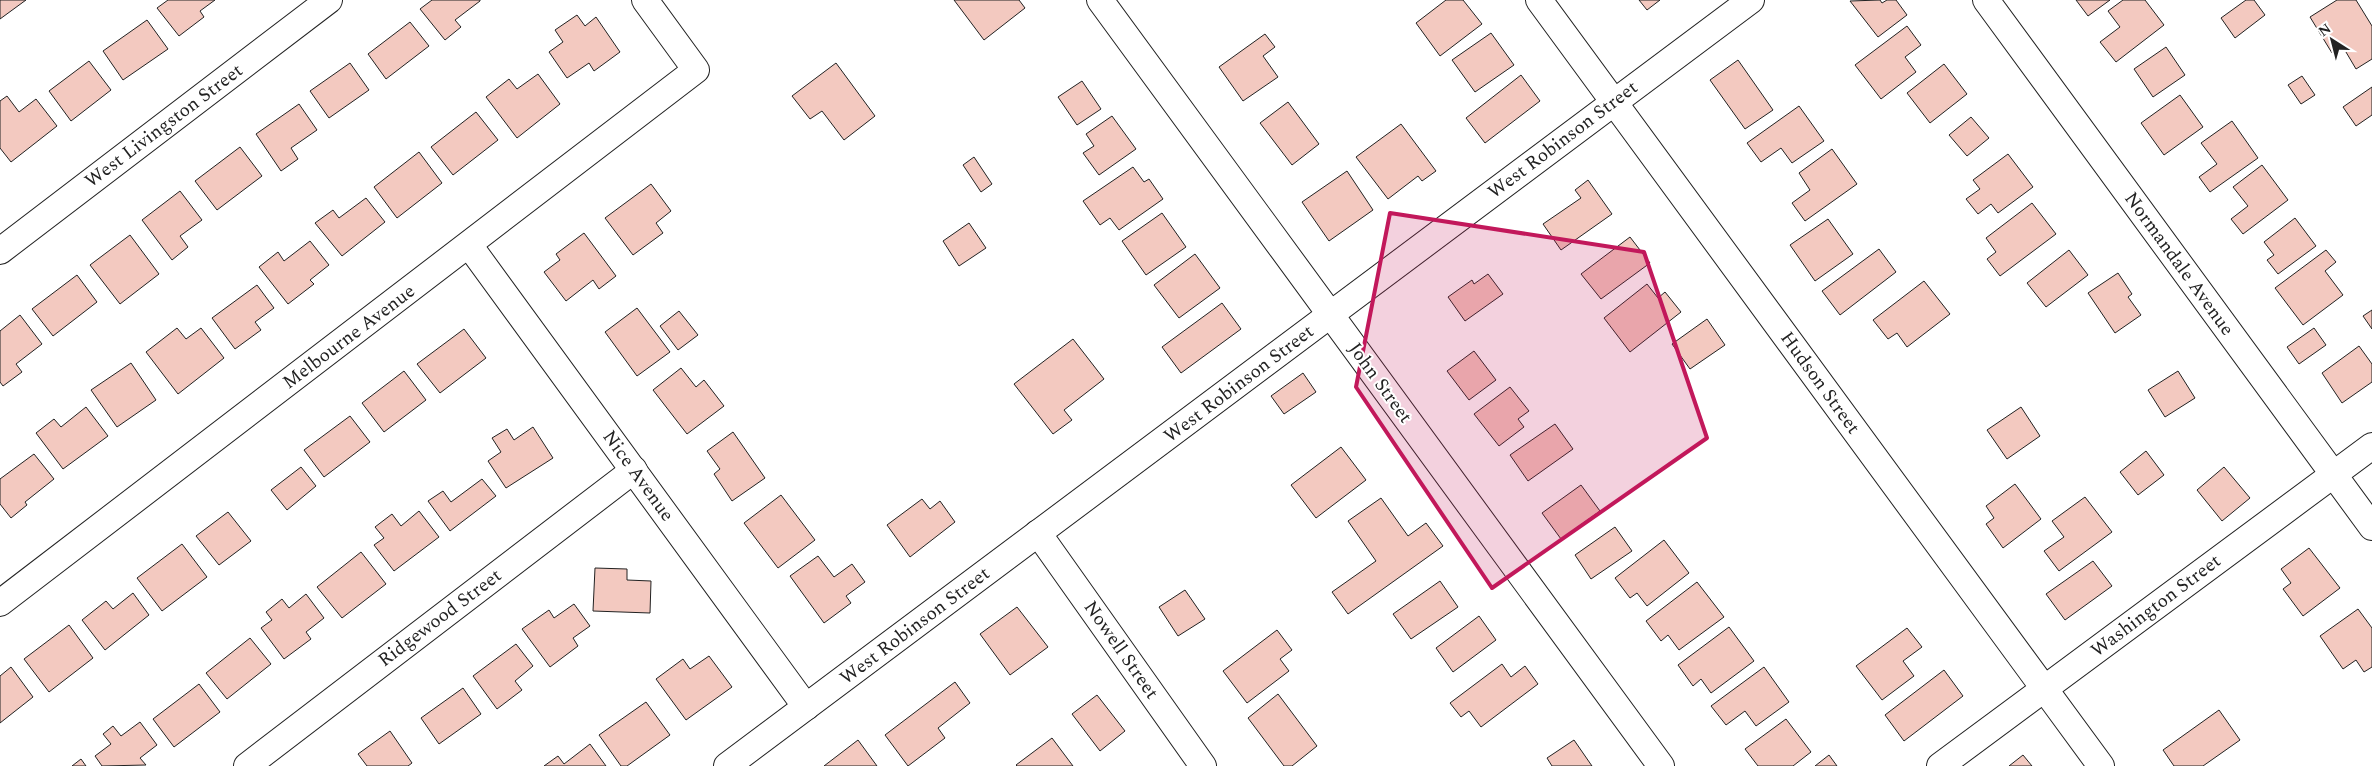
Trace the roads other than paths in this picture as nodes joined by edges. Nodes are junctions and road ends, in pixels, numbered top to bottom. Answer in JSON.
{"nodes":[{"id":1,"x":329,"y":0,"type":"edge"},
{"id":2,"x":645,"y":0,"type":"edge"},
{"id":3,"x":1100,"y":0,"type":"edge"},
{"id":4,"x":1539,"y":0,"type":"edge"},
{"id":5,"x":1751,"y":0,"type":"edge"},
{"id":6,"x":1986,"y":0,"type":"edge"},
{"id":7,"x":1614,"y":102,"type":"junction"},
{"id":8,"x":469,"y":245,"type":"junction"},
{"id":9,"x":0,"y":251,"type":"edge"},
{"id":10,"x":1331,"y":315,"type":"junction"},
{"id":11,"x":2372,"y":446,"type":"edge"},
{"id":12,"x":634,"y":470,"type":"junction"},
{"id":13,"x":2333,"y":475,"type":"junction"},
{"id":14,"x":2372,"y":527,"type":"edge"},
{"id":15,"x":1038,"y":533,"type":"junction"},
{"id":16,"x":0,"y":603,"type":"edge"},
{"id":17,"x":2045,"y":690,"type":"junction"},
{"id":18,"x":806,"y":707,"type":"junction"},
{"id":19,"x":1195,"y":763,"type":"edge"},
{"id":20,"x":247,"y":766,"type":"edge"},
{"id":21,"x":727,"y":766,"type":"edge"},
{"id":22,"x":1661,"y":766,"type":"edge"},
{"id":23,"x":1940,"y":766,"type":"edge"},
{"id":24,"x":2101,"y":766,"type":"edge"}],
"edges":[{"from":1,"to":9,"type":"street","name":"West Livingston Street"},
{"from":2,"to":8,"type":"street","name":"Melbourne Avenue"},
{"from":3,"to":10,"type":"street","name":"John Street"},
{"from":4,"to":7,"type":"street","name":"Hudson Street"},
{"from":5,"to":7,"type":"street","name":"West Robinson Street"},
{"from":6,"to":13,"type":"street","name":"Normandale Avenue"},
{"from":7,"to":10,"type":"street","name":"West Robinson Street"},
{"from":7,"to":17,"type":"street","name":"Hudson Street"},
{"from":8,"to":12,"type":"street","name":"Nice Avenue"},
{"from":8,"to":16,"type":"street","name":"Melbourne Avenue"},
{"from":10,"to":15,"type":"street","name":"West Robinson Street"},
{"from":10,"to":22,"type":"street","name":"John Street"},
{"from":11,"to":13,"type":"street","name":"Washington Street"},
{"from":12,"to":18,"type":"street","name":"Nice Avenue"},
{"from":12,"to":20,"type":"street","name":"Ridgewood Street"},
{"from":13,"to":14,"type":"street","name":"Normandale Avenue"},
{"from":13,"to":17,"type":"street","name":"Washington Street"},
{"from":15,"to":18,"type":"street","name":"West Robinson Street"},
{"from":15,"to":19,"type":"street","name":"Nowell Street"},
{"from":17,"to":23,"type":"street","name":"Washington Street"},
{"from":17,"to":24,"type":"street","name":"Hudson Street"},
{"from":18,"to":21,"type":"street","name":"West Robinson Street"}]}
